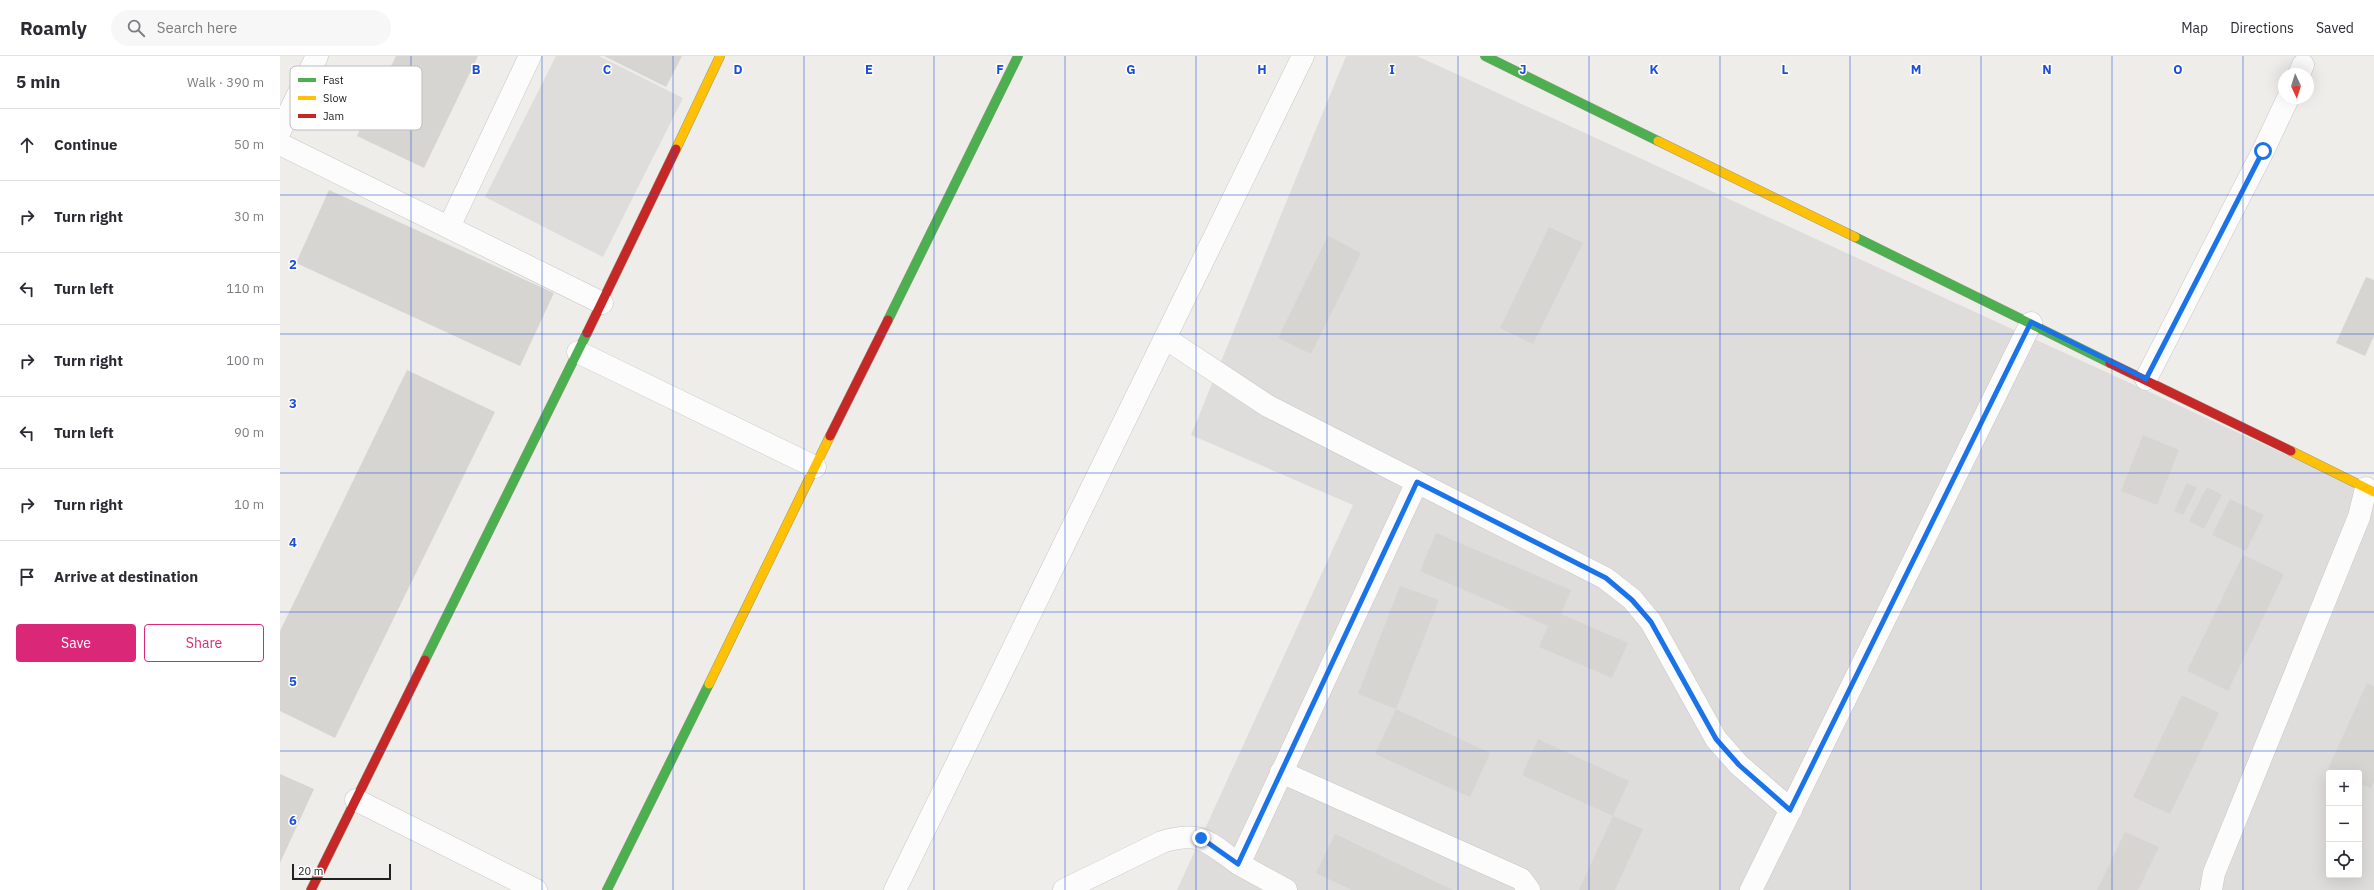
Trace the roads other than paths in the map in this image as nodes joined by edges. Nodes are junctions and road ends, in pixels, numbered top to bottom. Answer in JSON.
{"nodes":[{"id":1,"x":317,"y":56,"type":"edge"},
{"id":2,"x":530,"y":56,"type":"edge"},
{"id":3,"x":720,"y":56,"type":"edge"},
{"id":4,"x":1018,"y":56,"type":"edge"},
{"id":5,"x":1303,"y":56,"type":"edge"},
{"id":6,"x":1485,"y":56,"type":"edge"},
{"id":7,"x":312,"y":66,"type":"edge"},
{"id":8,"x":2285,"y":104,"type":"edge"},
{"id":9,"x":290,"y":111,"type":"edge"},
{"id":10,"x":280,"y":131,"type":"edge"},
{"id":11,"x":280,"y":144,"type":"edge"},
{"id":12,"x":449,"y":227,"type":"junction"},
{"id":13,"x":602,"y":303,"type":"junction"},
{"id":14,"x":2031,"y":322,"type":"junction"},
{"id":15,"x":1165,"y":338,"type":"junction"},
{"id":16,"x":578,"y":352,"type":"junction"},
{"id":17,"x":2146,"y":379,"type":"junction"},
{"id":18,"x":815,"y":467,"type":"junction"},
{"id":19,"x":1417,"y":482,"type":"junction"},
{"id":20,"x":2370,"y":490,"type":"edge"},
{"id":21,"x":1281,"y":772,"type":"junction"},
{"id":22,"x":356,"y":800,"type":"junction"},
{"id":23,"x":1790,"y":810,"type":"junction"},
{"id":24,"x":1238,"y":864,"type":"junction"},
{"id":25,"x":311,"y":890,"type":"edge"},
{"id":26,"x":536,"y":890,"type":"edge"},
{"id":27,"x":607,"y":890,"type":"edge"},
{"id":28,"x":895,"y":890,"type":"edge"},
{"id":29,"x":1064,"y":890,"type":"edge"},
{"id":30,"x":1286,"y":890,"type":"edge"},
{"id":31,"x":1529,"y":890,"type":"edge"},
{"id":32,"x":1751,"y":890,"type":"edge"},
{"id":33,"x":2211,"y":890,"type":"edge"}],
"edges":[{"from":1,"to":7,"type":"street"},
{"from":2,"to":12,"type":"street"},
{"from":3,"to":13,"type":"street"},
{"from":4,"to":18,"type":"street"},
{"from":5,"to":15,"type":"street"},
{"from":6,"to":14,"type":"street"},
{"from":8,"to":17,"type":"street"},
{"from":9,"to":10,"type":"street"},
{"from":11,"to":12,"type":"street"},
{"from":12,"to":13,"type":"street"},
{"from":13,"to":16,"type":"street"},
{"from":14,"to":17,"type":"street"},
{"from":14,"to":23,"type":"street"},
{"from":15,"to":19,"type":"street"},
{"from":15,"to":28,"type":"street"},
{"from":16,"to":18,"type":"street"},
{"from":16,"to":22,"type":"street"},
{"from":17,"to":20,"type":"street"},
{"from":18,"to":27,"type":"street"},
{"from":19,"to":21,"type":"street"},
{"from":19,"to":23,"type":"street"},
{"from":20,"to":33,"type":"street"},
{"from":21,"to":24,"type":"street"},
{"from":21,"to":31,"type":"street"},
{"from":22,"to":25,"type":"street"},
{"from":22,"to":26,"type":"street"},
{"from":23,"to":32,"type":"street"},
{"from":24,"to":29,"type":"street"},
{"from":24,"to":30,"type":"street"}]}
